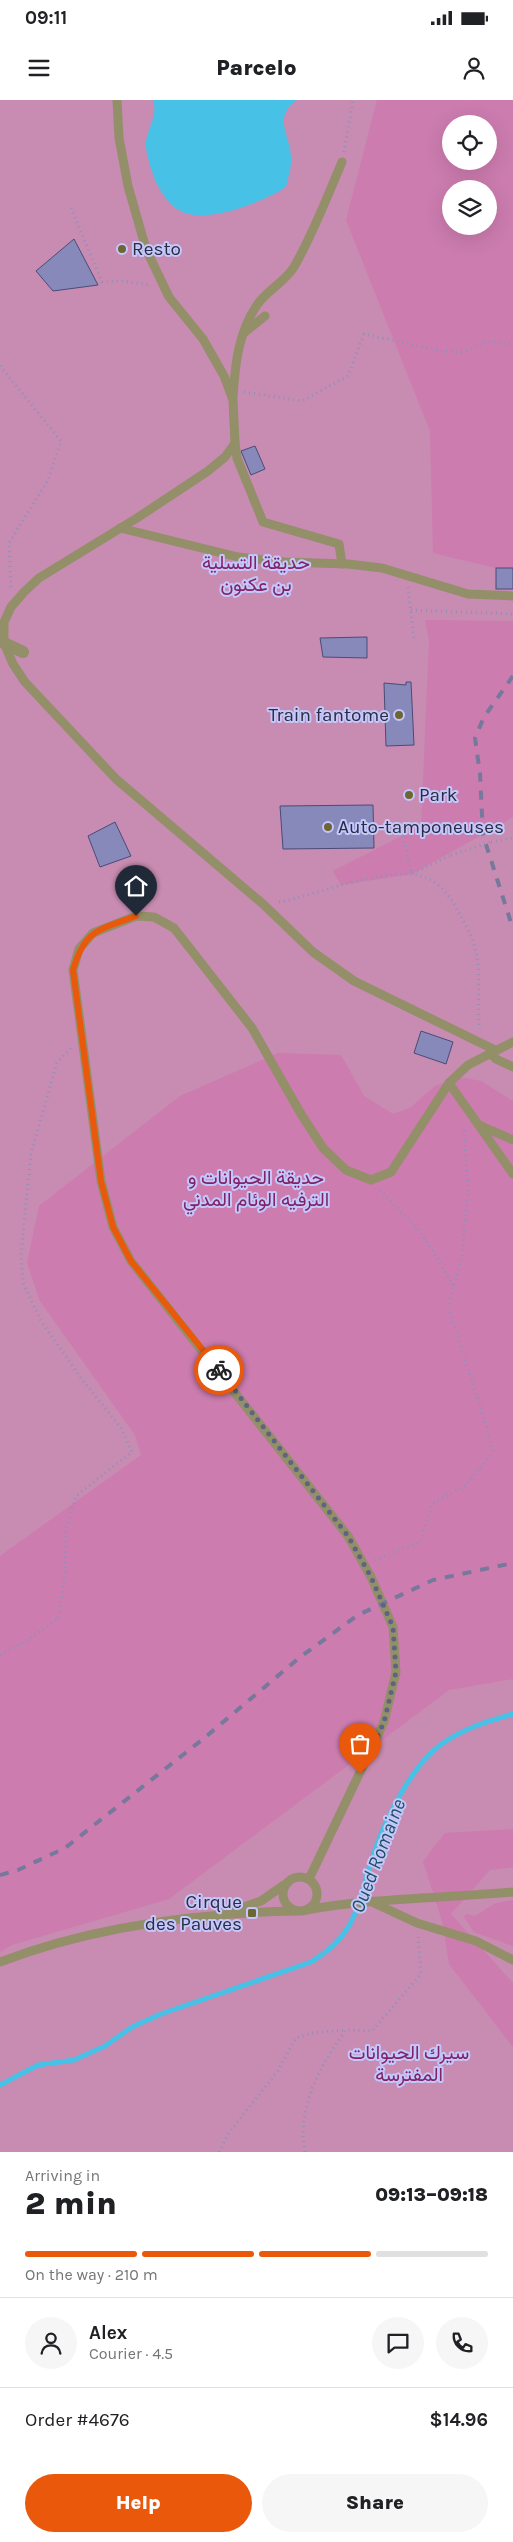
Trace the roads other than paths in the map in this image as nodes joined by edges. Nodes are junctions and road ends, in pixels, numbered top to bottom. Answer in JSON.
{"nodes":[{"id":1,"x":118,"y":100,"type":"edge"},
{"id":2,"x":342,"y":162,"type":"road end"},
{"id":3,"x":265,"y":316,"type":"dead end"},
{"id":4,"x":241,"y":336,"type":"junction"},
{"id":5,"x":233,"y":395,"type":"junction"},
{"id":6,"x":235,"y":443,"type":"junction"},
{"id":7,"x":120,"y":528,"type":"junction"},
{"id":8,"x":342,"y":564,"type":"junction"},
{"id":9,"x":513,"y":596,"type":"edge"},
{"id":10,"x":4,"y":643,"type":"junction"},
{"id":11,"x":22,"y":652,"type":"dead end"},
{"id":12,"x":513,"y":1042,"type":"edge"},
{"id":13,"x":492,"y":1052,"type":"junction"},
{"id":14,"x":513,"y":1067,"type":"edge"},
{"id":15,"x":449,"y":1083,"type":"junction"},
{"id":16,"x":478,"y":1125,"type":"junction"},
{"id":17,"x":513,"y":1140,"type":"edge"},
{"id":18,"x":513,"y":1174,"type":"edge"},
{"id":19,"x":309,"y":1879,"type":"junction"},
{"id":20,"x":284,"y":1885,"type":"junction"},
{"id":21,"x":513,"y":1892,"type":"edge"},
{"id":22,"x":374,"y":1902,"type":"junction"},
{"id":23,"x":301,"y":1910,"type":"junction"},
{"id":24,"x":215,"y":1916,"type":"junction"},
{"id":25,"x":513,"y":1960,"type":"edge"},
{"id":26,"x":0,"y":1962,"type":"edge"}],
"edges":[{"from":1,"to":5,"type":"lane"},
{"from":2,"to":4,"type":"lane"},
{"from":3,"to":4,"type":"lane"},
{"from":4,"to":5,"type":"lane"},
{"from":5,"to":6,"type":"lane"},
{"from":6,"to":7,"type":"lane"},
{"from":6,"to":8,"type":"lane"},
{"from":7,"to":8,"type":"lane"},
{"from":7,"to":10,"type":"lane"},
{"from":8,"to":9,"type":"lane"},
{"from":10,"to":11,"type":"street"},
{"from":10,"to":13,"type":"lane"},
{"from":12,"to":13,"type":"lane"},
{"from":13,"to":14,"type":"lane"},
{"from":13,"to":15,"type":"lane"},
{"from":15,"to":16,"type":"lane"},
{"from":15,"to":19,"type":"lane"},
{"from":16,"to":17,"type":"lane"},
{"from":16,"to":18,"type":"lane"},
{"from":19,"to":20,"type":"lane"},
{"from":19,"to":23,"type":"lane"},
{"from":20,"to":23,"type":"lane"},
{"from":20,"to":24,"type":"lane"},
{"from":21,"to":22,"type":"lane"},
{"from":22,"to":23,"type":"lane"},
{"from":22,"to":25,"type":"lane"},
{"from":23,"to":24,"type":"lane"},
{"from":24,"to":26,"type":"lane"}]}
